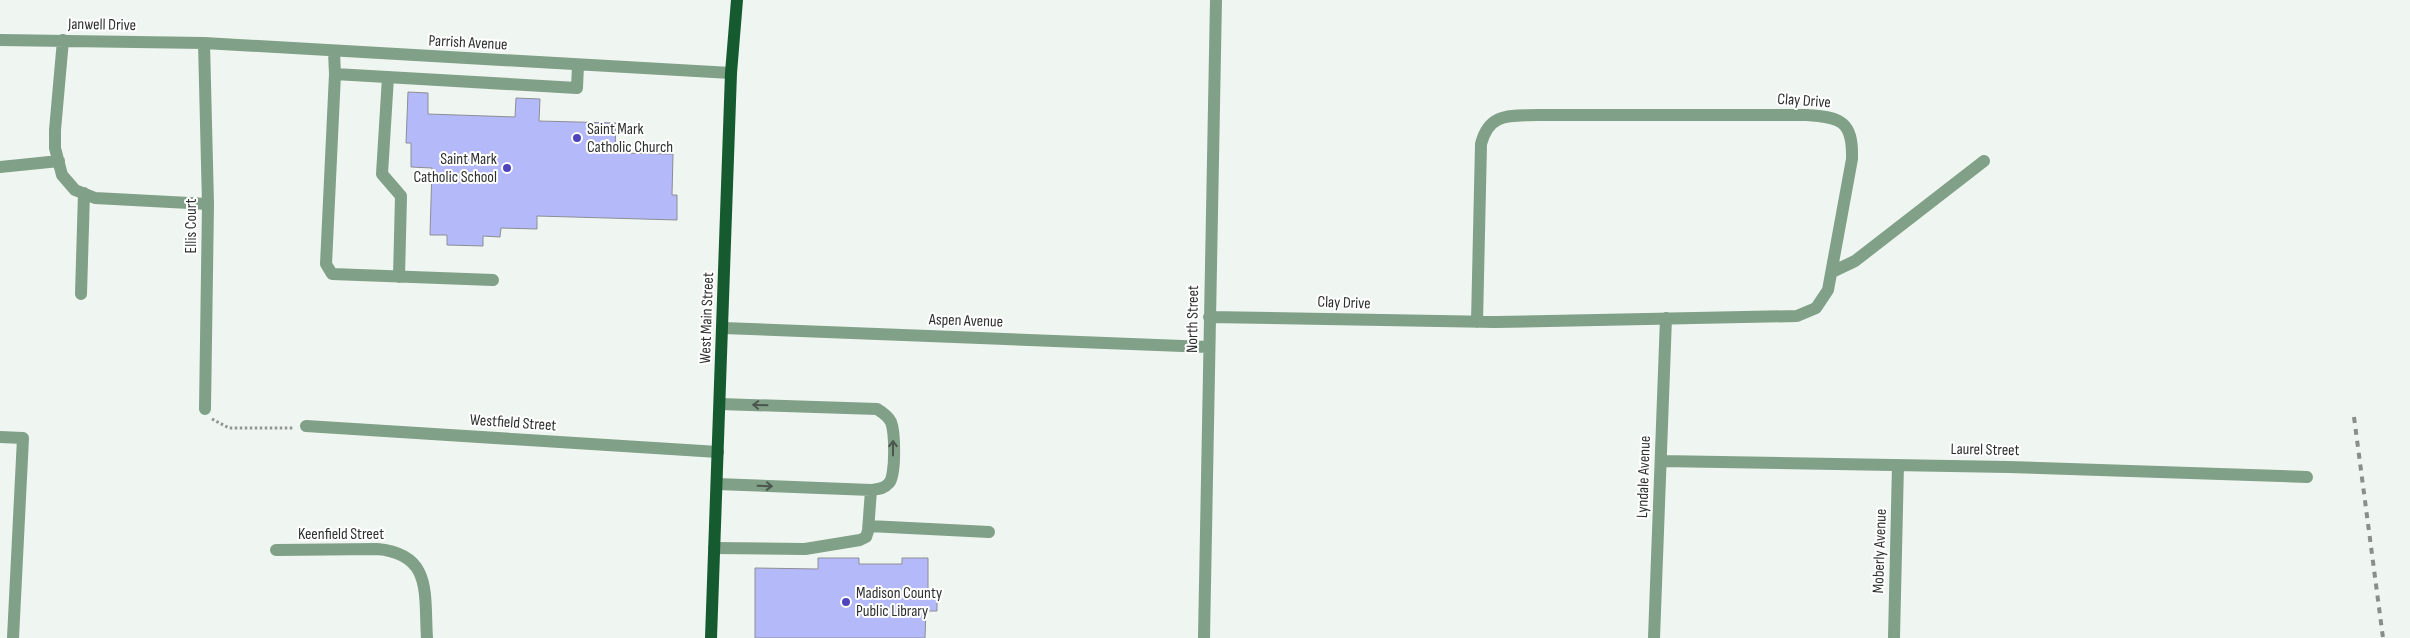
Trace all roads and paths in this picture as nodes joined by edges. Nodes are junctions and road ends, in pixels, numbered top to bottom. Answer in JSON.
{"nodes":[{"id":1,"x":737,"y":0,"type":"edge"},
{"id":2,"x":1216,"y":0,"type":"edge"},
{"id":3,"x":0,"y":40,"type":"edge"},
{"id":4,"x":63,"y":40,"type":"junction"},
{"id":5,"x":204,"y":43,"type":"junction"},
{"id":6,"x":334,"y":52,"type":"junction"},
{"id":7,"x":578,"y":65,"type":"junction"},
{"id":8,"x":731,"y":73,"type":"junction"},
{"id":9,"x":335,"y":74,"type":"junction"},
{"id":10,"x":388,"y":77,"type":"junction"},
{"id":11,"x":59,"y":161,"type":"junction"},
{"id":12,"x":1984,"y":161,"type":"dead end"},
{"id":13,"x":0,"y":167,"type":"edge"},
{"id":14,"x":84,"y":193,"type":"junction"},
{"id":15,"x":208,"y":204,"type":"junction"},
{"id":16,"x":1832,"y":272,"type":"junction"},
{"id":17,"x":399,"y":277,"type":"junction"},
{"id":18,"x":493,"y":280,"type":"dead end"},
{"id":19,"x":82,"y":294,"type":"dead end"},
{"id":20,"x":1209,"y":317,"type":"junction"},
{"id":21,"x":1666,"y":318,"type":"junction"},
{"id":22,"x":1477,"y":322,"type":"junction"},
{"id":23,"x":723,"y":328,"type":"junction"},
{"id":24,"x":1208,"y":347,"type":"junction"},
{"id":25,"x":720,"y":404,"type":"junction"},
{"id":26,"x":204,"y":410,"type":"joint"},
{"id":27,"x":306,"y":426,"type":"joint"},
{"id":28,"x":0,"y":437,"type":"edge"},
{"id":29,"x":718,"y":452,"type":"junction"},
{"id":30,"x":1661,"y":461,"type":"junction"},
{"id":31,"x":1898,"y":465,"type":"junction"},
{"id":32,"x":2307,"y":477,"type":"dead end"},
{"id":33,"x":716,"y":484,"type":"junction"},
{"id":34,"x":871,"y":490,"type":"junction"},
{"id":35,"x":869,"y":526,"type":"junction"},
{"id":36,"x":989,"y":532,"type":"dead end"},
{"id":37,"x":714,"y":548,"type":"junction"},
{"id":38,"x":276,"y":550,"type":"dead end"},
{"id":39,"x":13,"y":638,"type":"edge"},
{"id":40,"x":427,"y":638,"type":"edge"},
{"id":41,"x":711,"y":638,"type":"edge"},
{"id":42,"x":1204,"y":638,"type":"edge"},
{"id":43,"x":1654,"y":638,"type":"edge"},
{"id":44,"x":1894,"y":638,"type":"edge"}],
"edges":[{"from":1,"to":8,"type":"main road","name":"West Main Street"},
{"from":2,"to":20,"type":"street","name":"North Street"},
{"from":3,"to":4,"type":"street","name":"Janwell Drive"},
{"from":4,"to":5,"type":"street","name":"Janwell Drive"},
{"from":4,"to":11,"type":"street"},
{"from":5,"to":6,"type":"street","name":"Parrish Avenue"},
{"from":5,"to":15,"type":"street","name":"Ellis Court"},
{"from":6,"to":7,"type":"street","name":"Parrish Avenue"},
{"from":6,"to":9,"type":"street"},
{"from":7,"to":8,"type":"street","name":"Parrish Avenue"},
{"from":7,"to":10,"type":"street"},
{"from":8,"to":23,"type":"main road","name":"West Main Street"},
{"from":9,"to":10,"type":"street"},
{"from":9,"to":17,"type":"street"},
{"from":10,"to":17,"type":"street"},
{"from":11,"to":13,"type":"street"},
{"from":11,"to":14,"type":"street"},
{"from":12,"to":16,"type":"street"},
{"from":14,"to":15,"type":"street"},
{"from":14,"to":19,"type":"street"},
{"from":15,"to":26,"type":"street","name":"Ellis Court"},
{"from":16,"to":21,"type":"street","name":"Clay Drive"},
{"from":16,"to":22,"type":"street","name":"Clay Drive"},
{"from":17,"to":18,"type":"street"},
{"from":20,"to":22,"type":"street","name":"Clay Drive"},
{"from":20,"to":24,"type":"street","name":"North Street"},
{"from":21,"to":22,"type":"street","name":"Clay Drive"},
{"from":21,"to":30,"type":"street","name":"Lyndale Avenue"},
{"from":23,"to":24,"type":"street","name":"Aspen Avenue"},
{"from":23,"to":25,"type":"main road","name":"West Main Street"},
{"from":24,"to":42,"type":"street","name":"North Street"},
{"from":25,"to":29,"type":"main road","name":"West Main Street"},
{"from":34,"to":25,"type":"street","one_way":true},
{"from":26,"to":27,"type":"path"},
{"from":27,"to":29,"type":"street","name":"Westfield Street"},
{"from":28,"to":39,"type":"street"},
{"from":29,"to":33,"type":"main road","name":"West Main Street"},
{"from":30,"to":31,"type":"street","name":"Laurel Street"},
{"from":30,"to":43,"type":"street","name":"Lyndale Avenue"},
{"from":31,"to":32,"type":"street","name":"Laurel Street"},
{"from":31,"to":44,"type":"street","name":"Moberly Avenue"},
{"from":33,"to":34,"type":"street","one_way":true},
{"from":33,"to":37,"type":"main road","name":"West Main Street"},
{"from":34,"to":35,"type":"street"},
{"from":35,"to":36,"type":"street"},
{"from":35,"to":37,"type":"street"},
{"from":37,"to":41,"type":"main road","name":"West Main Street"},
{"from":38,"to":40,"type":"street","name":"Keenfield Street"}]}
